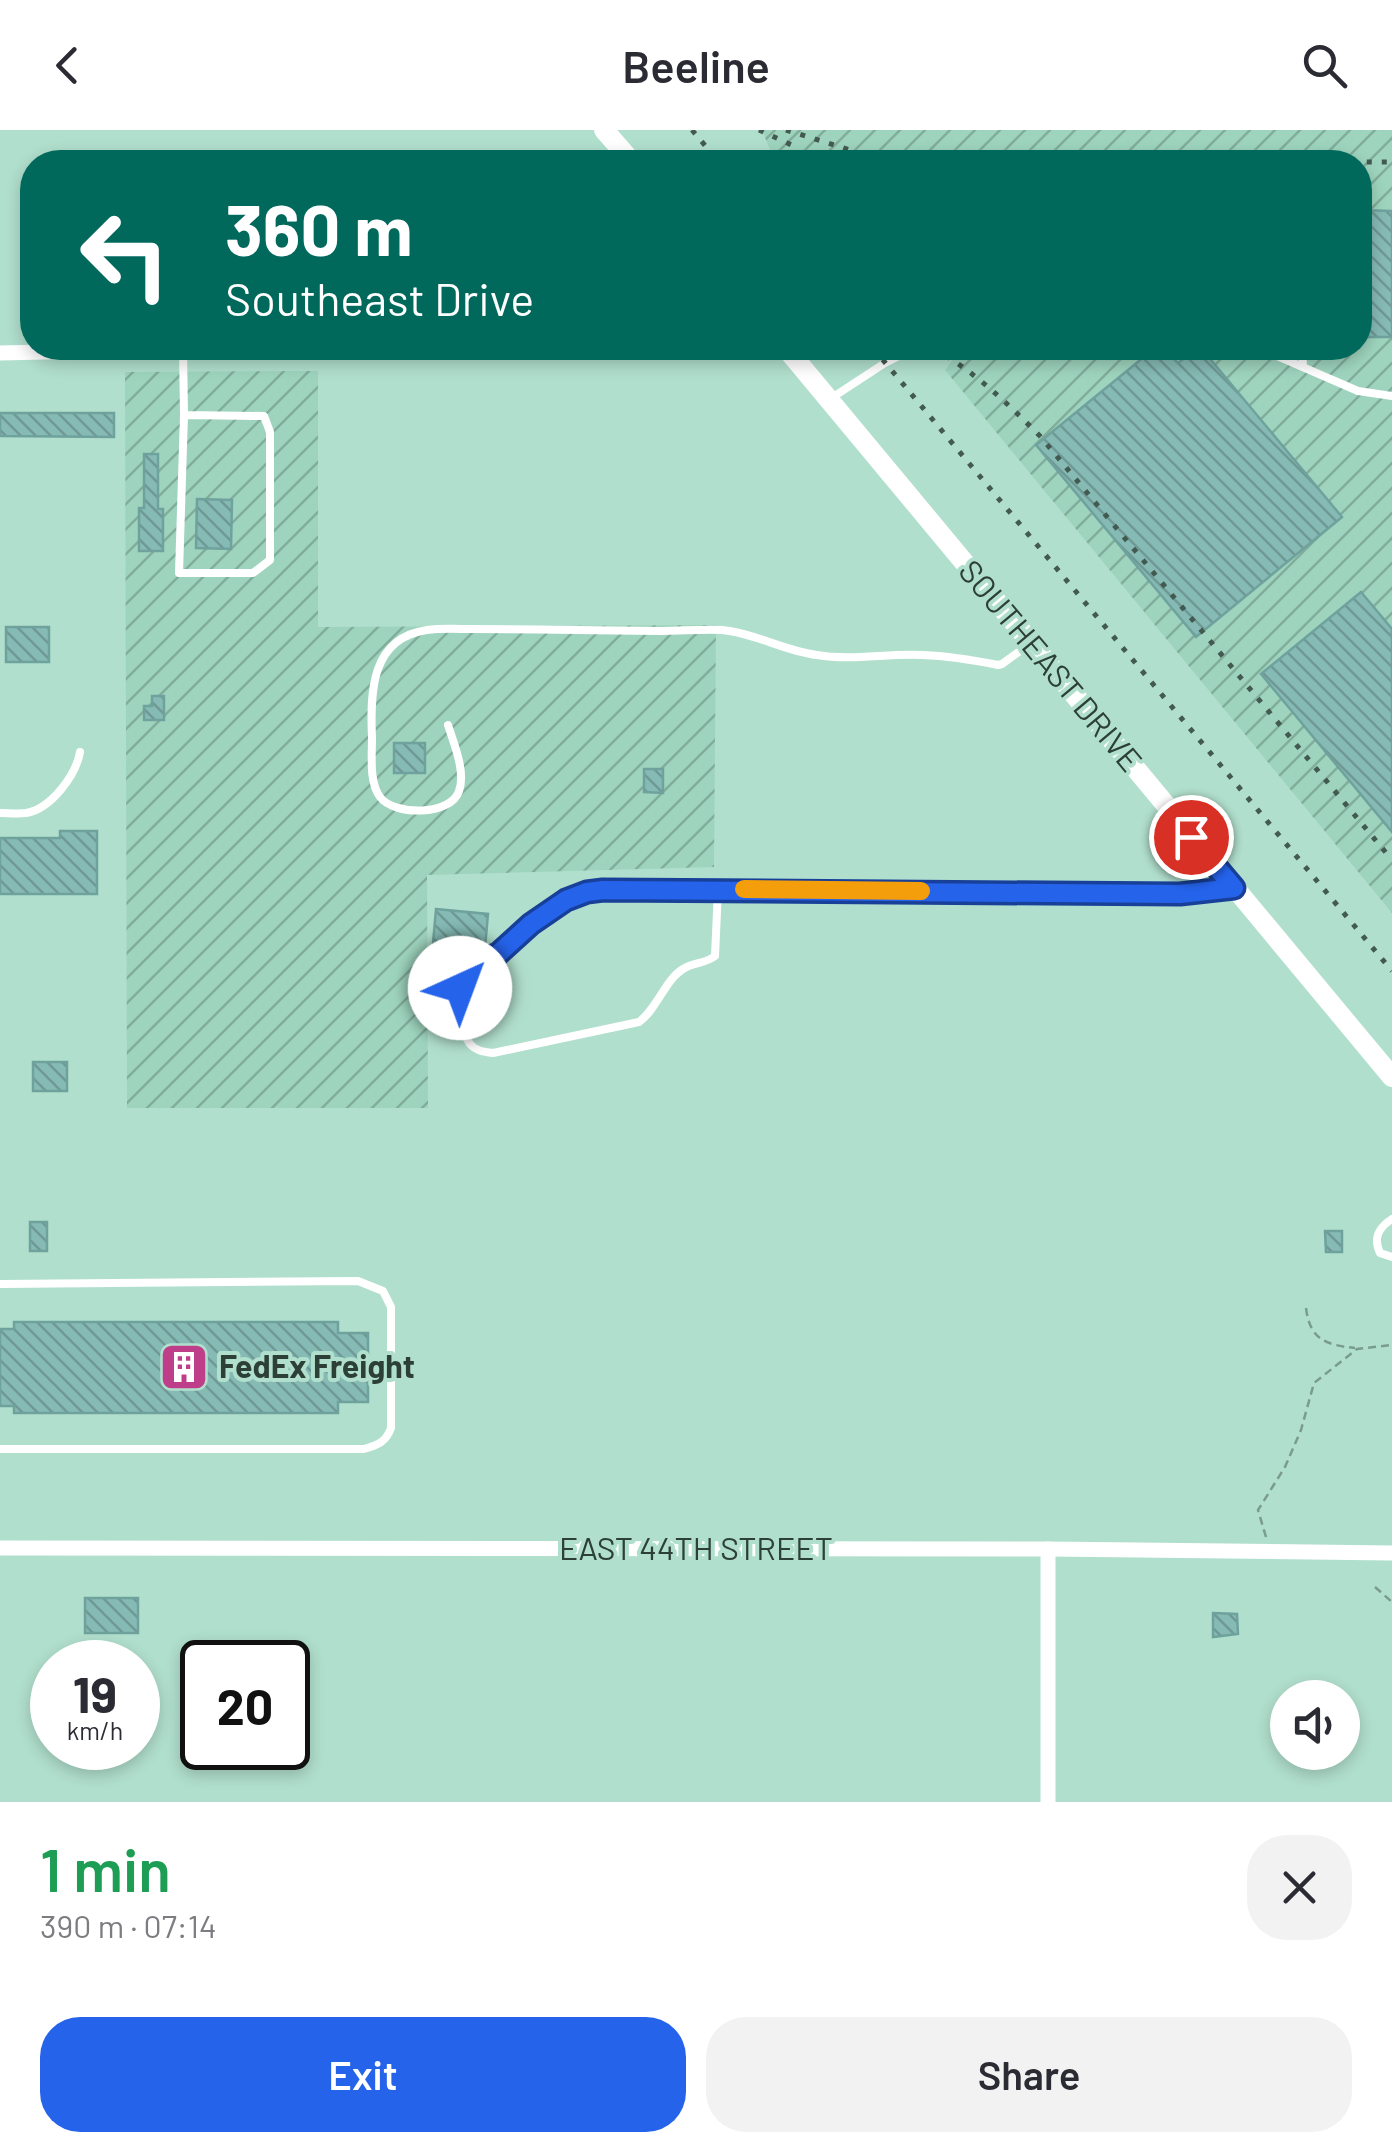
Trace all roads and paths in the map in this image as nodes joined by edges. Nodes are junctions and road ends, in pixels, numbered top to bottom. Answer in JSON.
{"nodes":[{"id":1,"x":604,"y":130,"type":"edge"},
{"id":2,"x":622,"y":150,"type":"edge"},
{"id":3,"x":183,"y":360,"type":"edge"},
{"id":4,"x":796,"y":360,"type":"edge"},
{"id":5,"x":889,"y":360,"type":"edge"},
{"id":6,"x":1286,"y":360,"type":"edge"},
{"id":7,"x":1303,"y":360,"type":"edge"},
{"id":8,"x":1303,"y":367,"type":"junction"},
{"id":9,"x":1392,"y":396,"type":"edge"},
{"id":10,"x":829,"y":400,"type":"junction"},
{"id":11,"x":184,"y":415,"type":"junction"},
{"id":12,"x":1031,"y":644,"type":"junction"},
{"id":13,"x":448,"y":725,"type":"dead end"},
{"id":14,"x":80,"y":752,"type":"dead end"},
{"id":15,"x":0,"y":813,"type":"edge"},
{"id":16,"x":1234,"y":888,"type":"junction"},
{"id":17,"x":718,"y":889,"type":"junction"},
{"id":18,"x":1392,"y":1077,"type":"edge"},
{"id":19,"x":1392,"y":1219,"type":"edge"},
{"id":20,"x":1392,"y":1256,"type":"edge"},
{"id":21,"x":0,"y":1284,"type":"edge"},
{"id":22,"x":1306,"y":1308,"type":"dead end"},
{"id":23,"x":1392,"y":1345,"type":"edge"},
{"id":24,"x":1357,"y":1348,"type":"junction"},
{"id":25,"x":0,"y":1449,"type":"edge"},
{"id":26,"x":0,"y":1548,"type":"edge"},
{"id":27,"x":1048,"y":1549,"type":"junction"},
{"id":28,"x":1271,"y":1552,"type":"junction"},
{"id":29,"x":1392,"y":1553,"type":"edge"},
{"id":30,"x":1376,"y":1587,"type":"dead end"},
{"id":31,"x":1392,"y":1602,"type":"edge"},
{"id":32,"x":1048,"y":1802,"type":"edge"}],
"edges":[{"from":1,"to":2,"type":"main road"},
{"from":3,"to":11,"type":"lane"},
{"from":4,"to":10,"type":"main road","name":"SOUTHEAST DRIVE"},
{"from":5,"to":10,"type":"lane"},
{"from":6,"to":8,"type":"lane"},
{"from":7,"to":8,"type":"lane"},
{"from":8,"to":9,"type":"lane"},
{"from":10,"to":12,"type":"main road","name":"SOUTHEAST DRIVE"},
{"from":11,"to":11,"type":"lane"},
{"from":12,"to":13,"type":"lane"},
{"from":12,"to":16,"type":"main road","name":"SOUTHEAST DRIVE"},
{"from":14,"to":15,"type":"lane"},
{"from":16,"to":17,"type":"lane"},
{"from":16,"to":18,"type":"main road","name":"SOUTHEAST DRIVE"},
{"from":17,"to":17,"type":"lane"},
{"from":19,"to":20,"type":"lane"},
{"from":21,"to":25,"type":"lane"},
{"from":22,"to":24,"type":"path"},
{"from":23,"to":24,"type":"path"},
{"from":24,"to":28,"type":"path"},
{"from":26,"to":27,"type":"street","name":"EAST 44TH STREET"},
{"from":27,"to":28,"type":"street","name":"EAST 44TH STREET"},
{"from":27,"to":32,"type":"street"},
{"from":28,"to":29,"type":"street","name":"EAST 44TH STREET"},
{"from":30,"to":31,"type":"path"}]}
